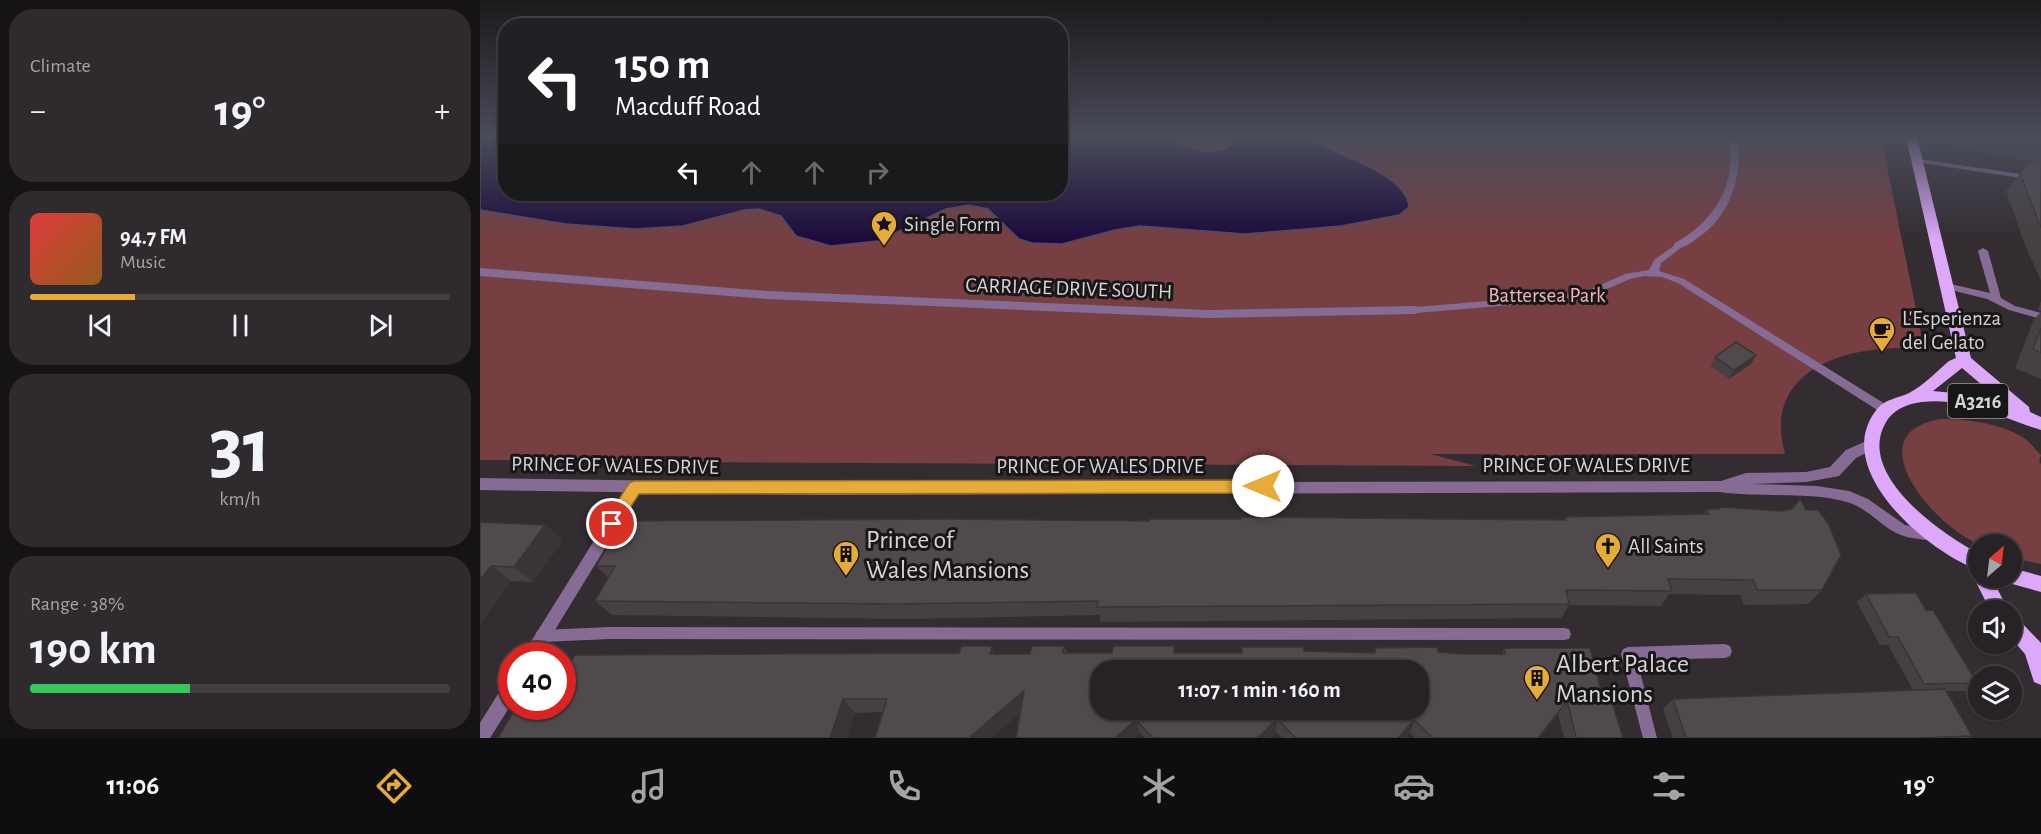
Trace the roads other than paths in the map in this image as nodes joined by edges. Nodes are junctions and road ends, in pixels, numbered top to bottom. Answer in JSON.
{"nodes":[{"id":1,"x":1733,"y":171,"type":"edge"},
{"id":2,"x":1919,"y":171,"type":"edge"},
{"id":3,"x":1991,"y":171,"type":"edge"},
{"id":4,"x":2041,"y":179,"type":"edge"},
{"id":5,"x":1679,"y":245,"type":"joint"},
{"id":6,"x":1983,"y":251,"type":"dead end"},
{"id":7,"x":480,"y":272,"type":"edge"},
{"id":8,"x":1653,"y":273,"type":"junction"},
{"id":9,"x":1946,"y":286,"type":"junction"},
{"id":10,"x":1998,"y":300,"type":"junction"},
{"id":11,"x":1416,"y":310,"type":"joint"},
{"id":12,"x":2041,"y":316,"type":"edge"},
{"id":13,"x":1964,"y":361,"type":"junction"},
{"id":14,"x":1914,"y":398,"type":"junction"},
{"id":15,"x":1886,"y":410,"type":"junction"},
{"id":16,"x":2039,"y":423,"type":"edge"},
{"id":17,"x":1871,"y":444,"type":"junction"},
{"id":18,"x":480,"y":484,"type":"edge"},
{"id":19,"x":1720,"y":486,"type":"junction"},
{"id":20,"x":634,"y":487,"type":"junction"},
{"id":21,"x":1933,"y":534,"type":"junction"},
{"id":22,"x":1968,"y":559,"type":"edge"},
{"id":23,"x":2022,"y":579,"type":"edge"},
{"id":24,"x":2041,"y":584,"type":"edge"},
{"id":25,"x":1564,"y":634,"type":"dead end"},
{"id":26,"x":2022,"y":634,"type":"edge"},
{"id":27,"x":542,"y":636,"type":"junction"},
{"id":28,"x":538,"y":642,"type":"edge"},
{"id":29,"x":2038,"y":646,"type":"edge"},
{"id":30,"x":1725,"y":651,"type":"dead end"},
{"id":31,"x":2041,"y":675,"type":"edge"},
{"id":32,"x":498,"y":709,"type":"edge"},
{"id":33,"x":480,"y":738,"type":"edge"},
{"id":34,"x":1650,"y":738,"type":"edge"}],
"edges":[{"from":1,"to":5,"type":"street"},
{"from":2,"to":9,"type":"main road","number":"A3216"},
{"from":3,"to":4,"type":"lane"},
{"from":5,"to":8,"type":"lane"},
{"from":6,"to":10,"type":"lane"},
{"from":7,"to":11,"type":"street","name":"CARRIAGE DRIVE SOUTH"},
{"from":8,"to":11,"type":"lane","name":"CARRIAGE DRIVE SOUTH"},
{"from":8,"to":15,"type":"lane"},
{"from":9,"to":10,"type":"lane"},
{"from":9,"to":13,"type":"main road","number":"A3216"},
{"from":10,"to":12,"type":"lane"},
{"from":13,"to":14,"type":"main road","number":"A3216"},
{"from":13,"to":16,"type":"main road","number":"A3216"},
{"from":14,"to":15,"type":"main road","number":"A3216"},
{"from":14,"to":16,"type":"main road","number":"A3216"},
{"from":15,"to":17,"type":"main road"},
{"from":17,"to":19,"type":"street","name":"PRINCE OF WALES DRIVE"},
{"from":17,"to":21,"type":"main road"},
{"from":18,"to":20,"type":"street","name":"PRINCE OF WALES DRIVE"},
{"from":19,"to":20,"type":"street","name":"PRINCE OF WALES DRIVE"},
{"from":19,"to":21,"type":"street","name":"PRINCE OF WALES DRIVE"},
{"from":20,"to":27,"type":"street"},
{"from":21,"to":22,"type":"main road"},
{"from":23,"to":24,"type":"main road"},
{"from":25,"to":27,"type":"lane"},
{"from":26,"to":29,"type":"main road"},
{"from":27,"to":28,"type":"street"},
{"from":29,"to":31,"type":"main road"},
{"from":30,"to":34,"type":"lane"},
{"from":32,"to":33,"type":"street"}]}
